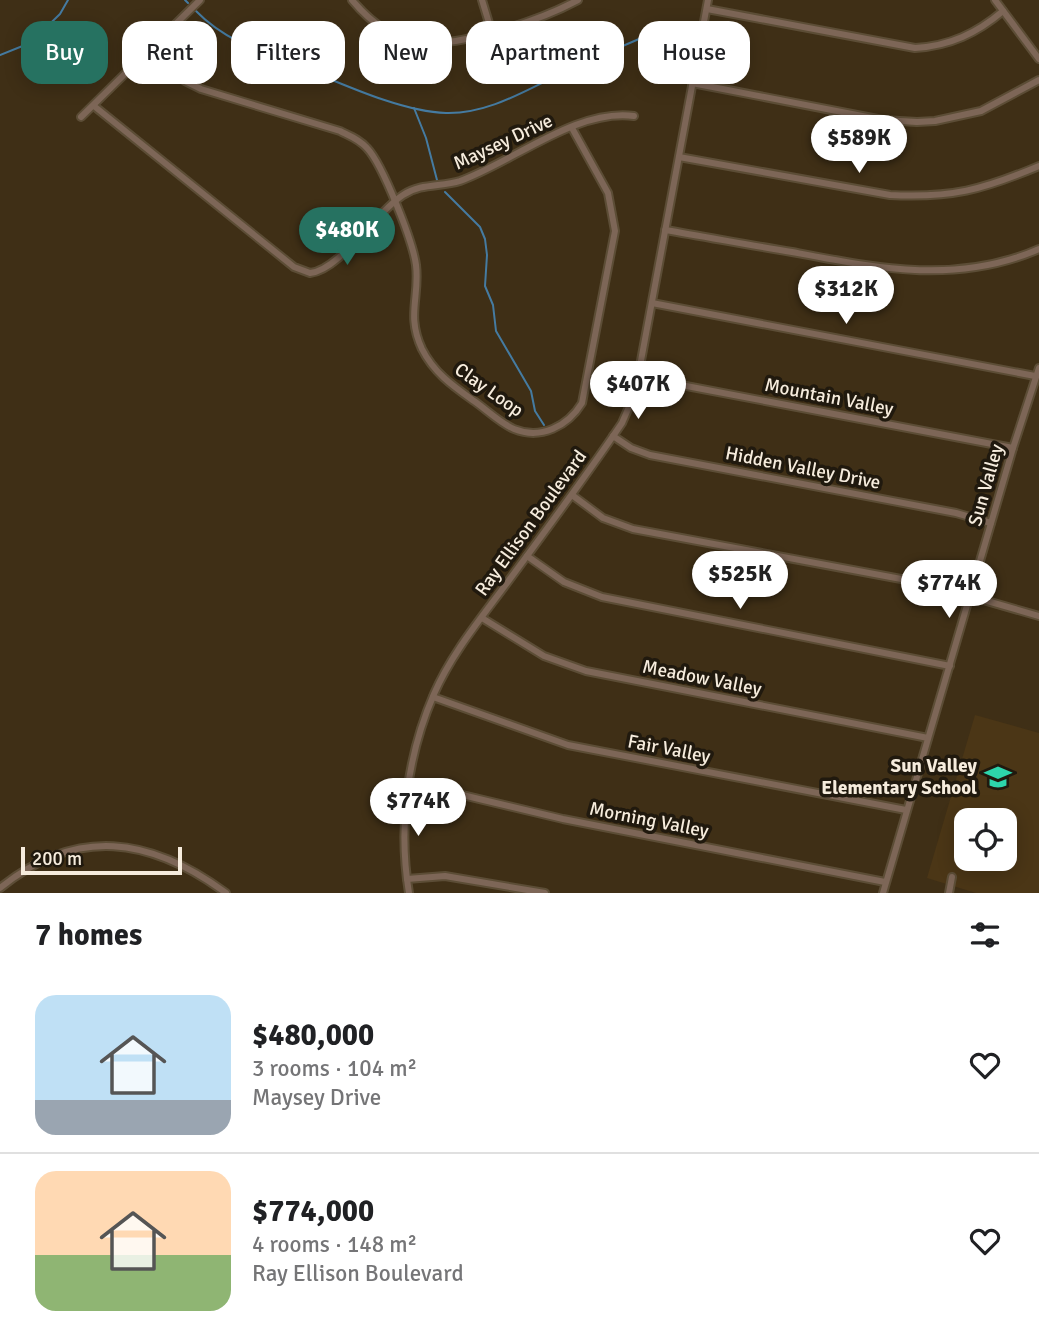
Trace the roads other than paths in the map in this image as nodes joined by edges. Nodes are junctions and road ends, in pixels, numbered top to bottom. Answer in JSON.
{"nodes":[{"id":1,"x":200,"y":0,"type":"edge"},
{"id":2,"x":352,"y":0,"type":"edge"},
{"id":3,"x":482,"y":0,"type":"edge"},
{"id":4,"x":578,"y":0,"type":"edge"},
{"id":5,"x":708,"y":0,"type":"edge"},
{"id":6,"x":995,"y":0,"type":"edge"},
{"id":7,"x":707,"y":9,"type":"junction"},
{"id":8,"x":1003,"y":10,"type":"junction"},
{"id":9,"x":179,"y":21,"type":"edge"},
{"id":10,"x":488,"y":21,"type":"edge"},
{"id":11,"x":535,"y":21,"type":"edge"},
{"id":12,"x":705,"y":21,"type":"edge"},
{"id":13,"x":466,"y":39,"type":"edge"},
{"id":14,"x":1039,"y":59,"type":"edge"},
{"id":15,"x":122,"y":78,"type":"edge"},
{"id":16,"x":1039,"y":80,"type":"edge"},
{"id":17,"x":191,"y":84,"type":"edge"},
{"id":18,"x":692,"y":84,"type":"edge"},
{"id":19,"x":697,"y":84,"type":"edge"},
{"id":20,"x":94,"y":106,"type":"junction"},
{"id":21,"x":634,"y":116,"type":"dead end"},
{"id":22,"x":81,"y":117,"type":"dead end"},
{"id":23,"x":572,"y":128,"type":"junction"},
{"id":24,"x":679,"y":157,"type":"junction"},
{"id":25,"x":1039,"y":166,"type":"edge"},
{"id":26,"x":394,"y":202,"type":"junction"},
{"id":27,"x":665,"y":230,"type":"junction"},
{"id":28,"x":1039,"y":248,"type":"edge"},
{"id":29,"x":652,"y":303,"type":"junction"},
{"id":30,"x":1039,"y":368,"type":"edge"},
{"id":31,"x":1035,"y":376,"type":"junction"},
{"id":32,"x":639,"y":377,"type":"junction"},
{"id":33,"x":613,"y":436,"type":"junction"},
{"id":34,"x":1013,"y":448,"type":"junction"},
{"id":35,"x":572,"y":495,"type":"junction"},
{"id":36,"x":991,"y":523,"type":"junction"},
{"id":37,"x":527,"y":556,"type":"junction"},
{"id":38,"x":971,"y":595,"type":"junction"},
{"id":39,"x":1039,"y":616,"type":"edge"},
{"id":40,"x":482,"y":618,"type":"junction"},
{"id":41,"x":950,"y":666,"type":"junction"},
{"id":42,"x":433,"y":697,"type":"junction"},
{"id":43,"x":928,"y":738,"type":"junction"},
{"id":44,"x":408,"y":782,"type":"junction"},
{"id":45,"x":906,"y":810,"type":"junction"},
{"id":46,"x":951,"y":877,"type":"dead end"},
{"id":47,"x":407,"y":879,"type":"junction"},
{"id":48,"x":885,"y":882,"type":"junction"},
{"id":49,"x":0,"y":888,"type":"edge"},
{"id":50,"x":226,"y":893,"type":"edge"},
{"id":51,"x":409,"y":893,"type":"edge"},
{"id":52,"x":545,"y":893,"type":"edge"},
{"id":53,"x":883,"y":893,"type":"edge"},
{"id":54,"x":949,"y":893,"type":"edge"}],
"edges":[{"from":1,"to":9,"type":"street"},
{"from":2,"to":13,"type":"street"},
{"from":3,"to":10,"type":"street"},
{"from":4,"to":11,"type":"street"},
{"from":5,"to":7,"type":"street","name":"Ray Ellison Boulevard"},
{"from":6,"to":8,"type":"street"},
{"from":7,"to":8,"type":"street"},
{"from":7,"to":12,"type":"street","name":"Ray Ellison Boulevard"},
{"from":8,"to":14,"type":"street"},
{"from":15,"to":20,"type":"street"},
{"from":16,"to":19,"type":"street"},
{"from":17,"to":26,"type":"street","name":"Clay Loop"},
{"from":18,"to":24,"type":"street","name":"Ray Ellison Boulevard"},
{"from":20,"to":22,"type":"street"},
{"from":20,"to":26,"type":"street","name":"Maysey Drive"},
{"from":21,"to":23,"type":"street","name":"Maysey Drive"},
{"from":23,"to":26,"type":"street","name":"Maysey Drive"},
{"from":23,"to":26,"type":"street","name":"Clay Loop"},
{"from":24,"to":25,"type":"street"},
{"from":24,"to":27,"type":"street","name":"Ray Ellison Boulevard"},
{"from":27,"to":28,"type":"street"},
{"from":27,"to":29,"type":"street","name":"Ray Ellison Boulevard"},
{"from":29,"to":31,"type":"street"},
{"from":29,"to":32,"type":"street","name":"Ray Ellison Boulevard"},
{"from":30,"to":31,"type":"street","name":"Sun Valley"},
{"from":31,"to":34,"type":"street","name":"Sun Valley"},
{"from":32,"to":33,"type":"street","name":"Ray Ellison Boulevard"},
{"from":32,"to":34,"type":"street","name":"Mountain Valley"},
{"from":33,"to":35,"type":"street","name":"Ray Ellison Boulevard"},
{"from":33,"to":36,"type":"street","name":"Hidden Valley Drive"},
{"from":34,"to":36,"type":"street","name":"Sun Valley"},
{"from":35,"to":37,"type":"street","name":"Ray Ellison Boulevard"},
{"from":35,"to":38,"type":"street"},
{"from":36,"to":38,"type":"street","name":"Sun Valley"},
{"from":37,"to":40,"type":"street","name":"Ray Ellison Boulevard"},
{"from":37,"to":41,"type":"street"},
{"from":38,"to":39,"type":"street"},
{"from":38,"to":41,"type":"street","name":"Sun Valley"},
{"from":40,"to":42,"type":"street","name":"Ray Ellison Boulevard"},
{"from":40,"to":43,"type":"street","name":"Meadow Valley"},
{"from":41,"to":43,"type":"street","name":"Sun Valley"},
{"from":42,"to":44,"type":"street","name":"Ray Ellison Boulevard"},
{"from":42,"to":45,"type":"street","name":"Fair Valley"},
{"from":43,"to":45,"type":"street","name":"Sun Valley"},
{"from":44,"to":47,"type":"street","name":"Ray Ellison Boulevard"},
{"from":44,"to":48,"type":"street","name":"Morning Valley"},
{"from":45,"to":48,"type":"street","name":"Sun Valley"},
{"from":46,"to":54,"type":"street"},
{"from":47,"to":51,"type":"street","name":"Ray Ellison Boulevard"},
{"from":47,"to":52,"type":"street"},
{"from":48,"to":53,"type":"street","name":"Sun Valley"},
{"from":49,"to":50,"type":"street"}]}
